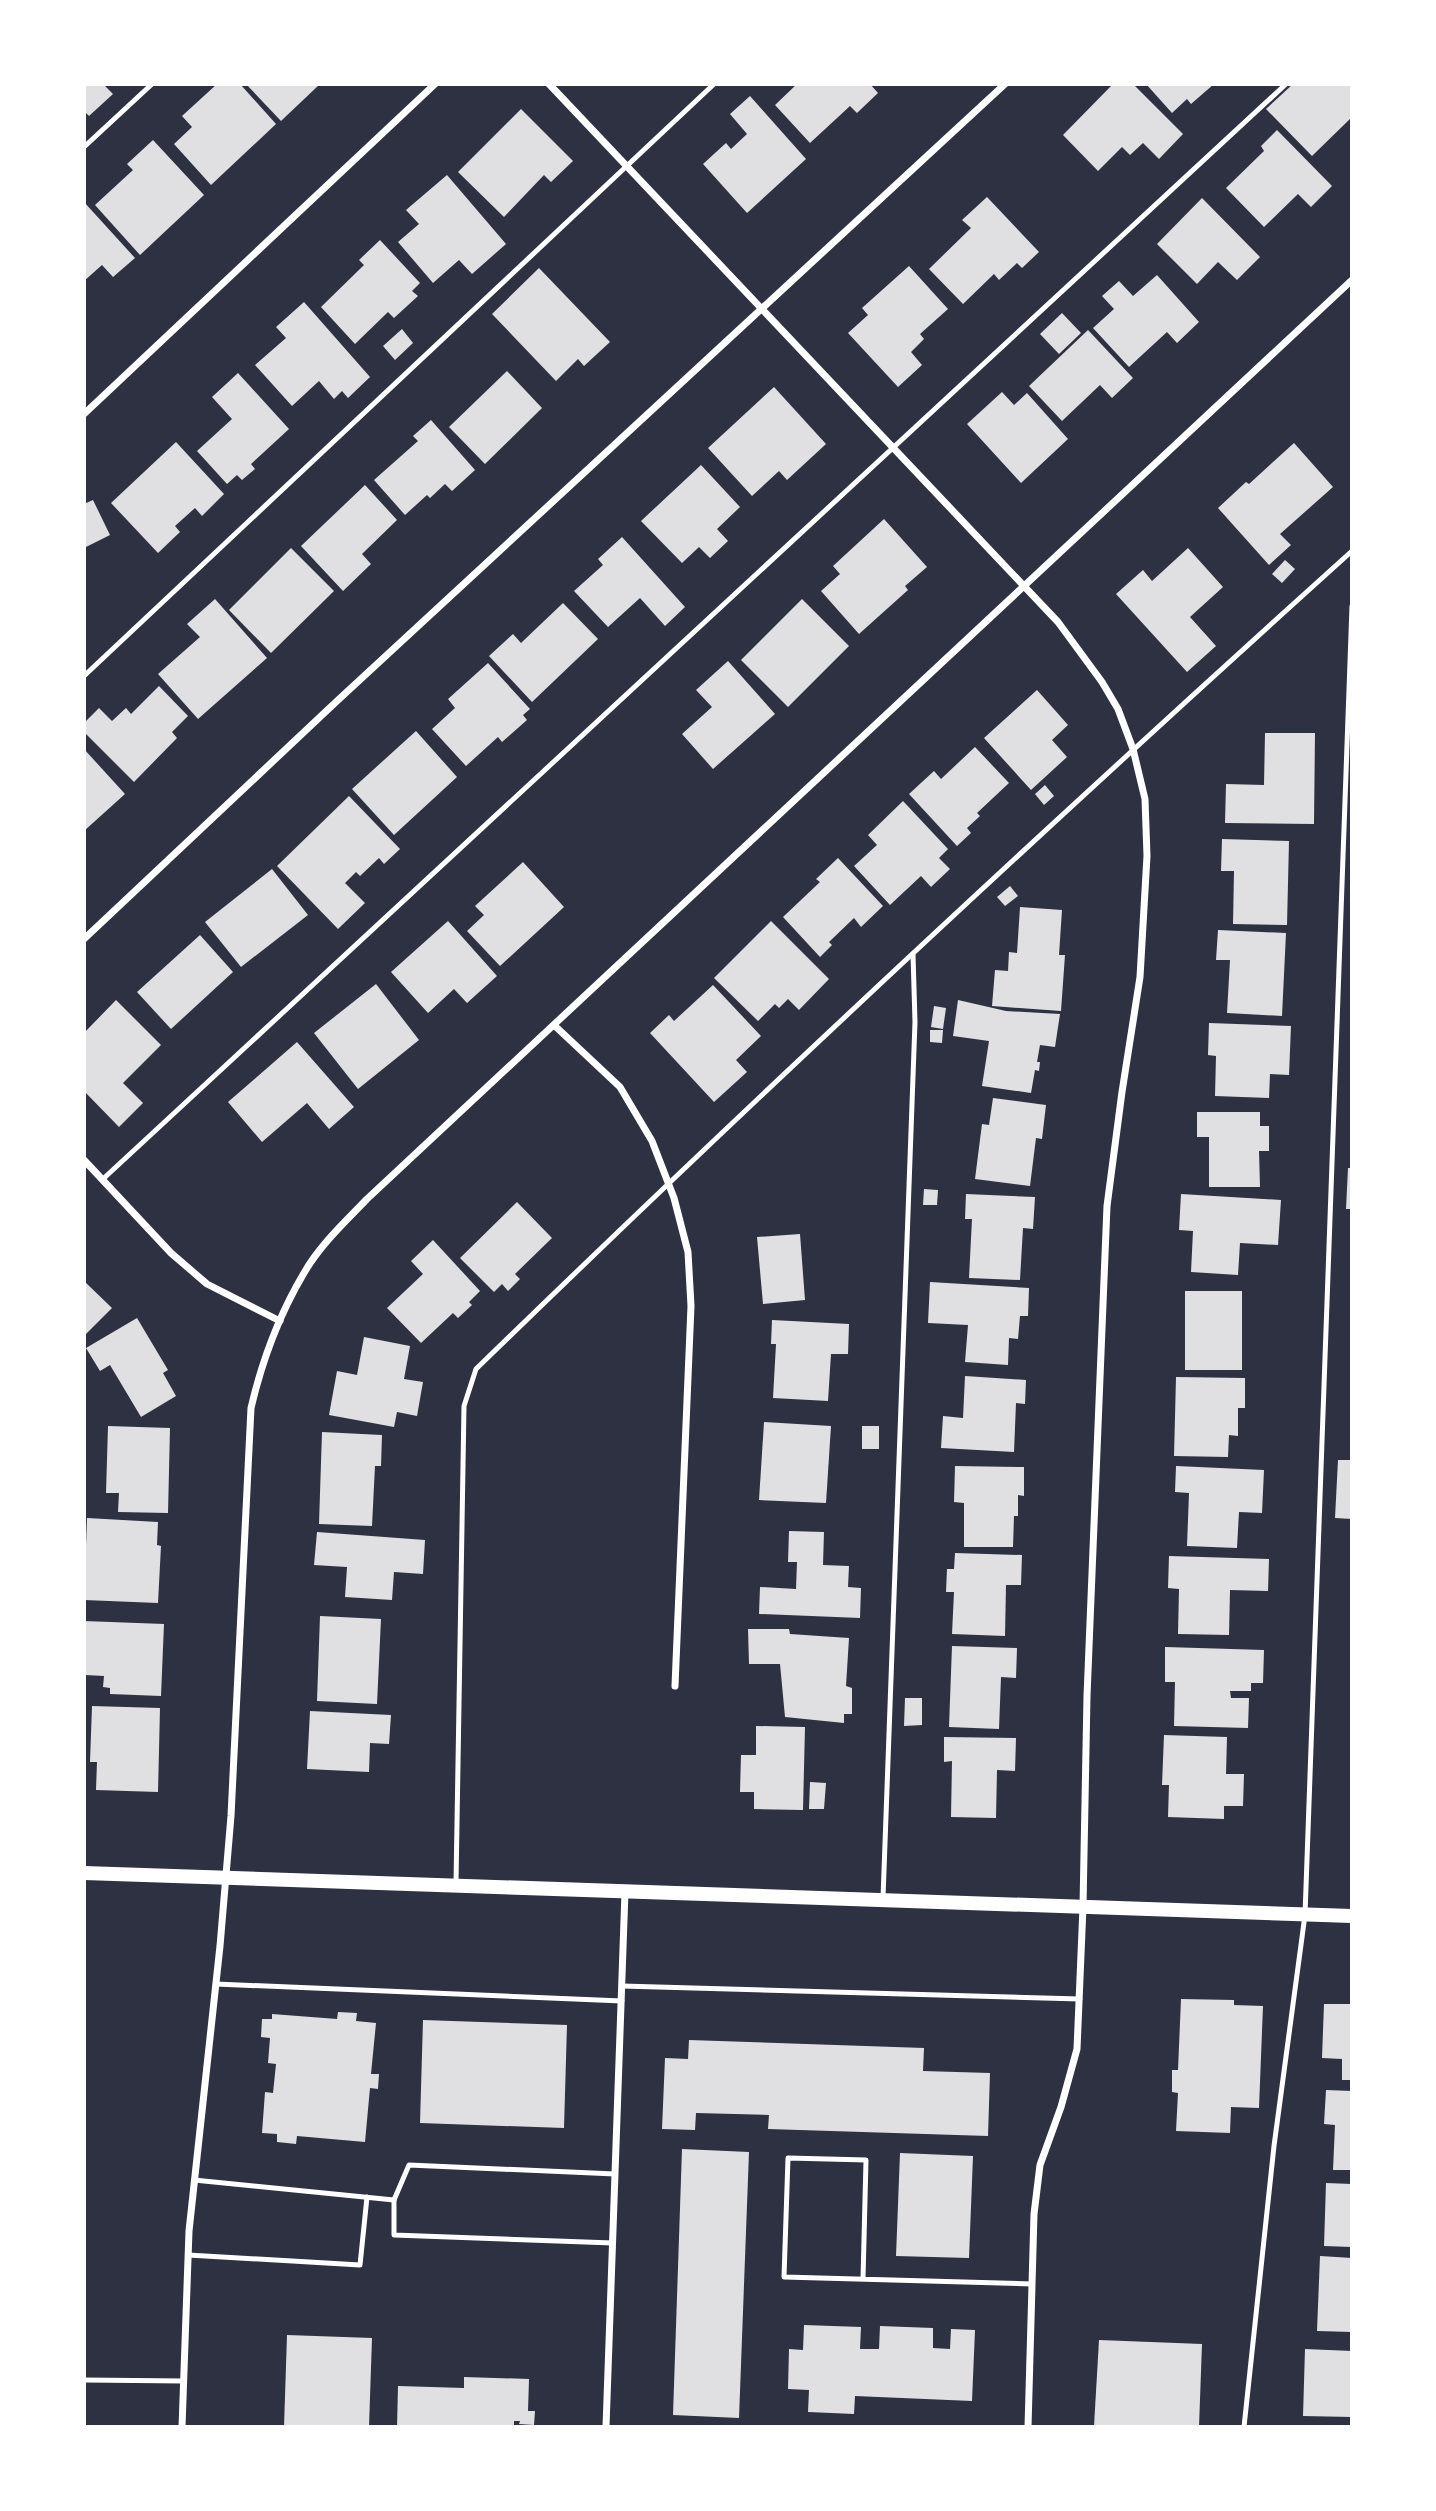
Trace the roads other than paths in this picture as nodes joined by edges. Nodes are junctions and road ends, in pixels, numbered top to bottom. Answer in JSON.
{"nodes":[{"id":1,"x":152,"y":84,"type":"edge"},
{"id":2,"x":435,"y":84,"type":"edge"},
{"id":3,"x":550,"y":84,"type":"edge"},
{"id":4,"x":714,"y":84,"type":"edge"},
{"id":5,"x":1005,"y":84,"type":"edge"},
{"id":6,"x":1286,"y":84,"type":"edge"},
{"id":7,"x":84,"y":147,"type":"edge"},
{"id":8,"x":626,"y":166,"type":"junction"},
{"id":9,"x":1352,"y":280,"type":"edge"},
{"id":10,"x":761,"y":310,"type":"junction"},
{"id":11,"x":84,"y":414,"type":"edge"},
{"id":12,"x":893,"y":448,"type":"junction"},
{"id":13,"x":1352,"y":551,"type":"edge"},
{"id":14,"x":1025,"y":586,"type":"junction"},
{"id":15,"x":1352,"y":606,"type":"edge"},
{"id":16,"x":84,"y":676,"type":"edge"},
{"id":17,"x":1133,"y":749,"type":"junction"},
{"id":18,"x":84,"y":939,"type":"edge"},
{"id":19,"x":913,"y":954,"type":"junction"},
{"id":20,"x":555,"y":1026,"type":"junction"},
{"id":21,"x":84,"y":1160,"type":"edge"},
{"id":22,"x":103,"y":1179,"type":"junction"},
{"id":23,"x":668,"y":1182,"type":"junction"},
{"id":24,"x":280,"y":1321,"type":"junction"},
{"id":25,"x":675,"y":1686,"type":"dead end"},
{"id":26,"x":84,"y":1873,"type":"edge"},
{"id":27,"x":225,"y":1878,"type":"junction"},
{"id":28,"x":456,"y":1886,"type":"junction"},
{"id":29,"x":625,"y":1892,"type":"junction"},
{"id":30,"x":883,"y":1900,"type":"junction"},
{"id":31,"x":1083,"y":1907,"type":"junction"},
{"id":32,"x":1305,"y":1915,"type":"junction"},
{"id":33,"x":1352,"y":1916,"type":"edge"},
{"id":34,"x":216,"y":1984,"type":"junction"},
{"id":35,"x":622,"y":1986,"type":"junction"},
{"id":36,"x":1080,"y":1998,"type":"junction"},
{"id":37,"x":622,"y":2001,"type":"junction"},
{"id":38,"x":615,"y":2174,"type":"junction"},
{"id":39,"x":194,"y":2180,"type":"junction"},
{"id":40,"x":367,"y":2197,"type":"junction"},
{"id":41,"x":394,"y":2200,"type":"junction"},
{"id":42,"x":613,"y":2242,"type":"junction"},
{"id":43,"x":188,"y":2255,"type":"junction"},
{"id":44,"x":863,"y":2279,"type":"junction"},
{"id":45,"x":1032,"y":2284,"type":"junction"},
{"id":46,"x":84,"y":2380,"type":"edge"},
{"id":47,"x":184,"y":2381,"type":"junction"},
{"id":48,"x":182,"y":2427,"type":"edge"},
{"id":49,"x":606,"y":2427,"type":"edge"},
{"id":50,"x":1028,"y":2427,"type":"edge"},
{"id":51,"x":1244,"y":2427,"type":"edge"}],
"edges":[{"from":1,"to":7,"type":"lane"},
{"from":2,"to":11,"type":"street"},
{"from":3,"to":8,"type":"street"},
{"from":4,"to":8,"type":"lane"},
{"from":5,"to":10,"type":"street"},
{"from":6,"to":12,"type":"lane"},
{"from":8,"to":10,"type":"street"},
{"from":8,"to":16,"type":"lane"},
{"from":9,"to":14,"type":"street"},
{"from":10,"to":12,"type":"street"},
{"from":10,"to":18,"type":"street"},
{"from":12,"to":14,"type":"street"},
{"from":12,"to":22,"type":"lane"},
{"from":13,"to":17,"type":"lane"},
{"from":14,"to":17,"type":"street"},
{"from":14,"to":20,"type":"street"},
{"from":15,"to":32,"type":"lane"},
{"from":17,"to":19,"type":"lane"},
{"from":17,"to":31,"type":"street"},
{"from":19,"to":23,"type":"lane"},
{"from":19,"to":30,"type":"lane"},
{"from":20,"to":23,"type":"street"},
{"from":20,"to":24,"type":"street"},
{"from":21,"to":22,"type":"street"},
{"from":22,"to":24,"type":"street"},
{"from":23,"to":25,"type":"street"},
{"from":23,"to":28,"type":"lane"},
{"from":24,"to":27,"type":"street"},
{"from":26,"to":27,"type":"main road"},
{"from":27,"to":28,"type":"main road"},
{"from":27,"to":34,"type":"street"},
{"from":28,"to":29,"type":"main road"},
{"from":29,"to":30,"type":"main road"},
{"from":29,"to":35,"type":"street"},
{"from":30,"to":31,"type":"main road"},
{"from":31,"to":32,"type":"main road"},
{"from":31,"to":36,"type":"street"},
{"from":32,"to":33,"type":"main road"},
{"from":32,"to":51,"type":"lane"},
{"from":34,"to":37,"type":"lane"},
{"from":34,"to":39,"type":"street"},
{"from":35,"to":36,"type":"lane"},
{"from":35,"to":37,"type":"street"},
{"from":36,"to":45,"type":"street"},
{"from":37,"to":38,"type":"street"},
{"from":38,"to":41,"type":"lane"},
{"from":38,"to":42,"type":"street"},
{"from":39,"to":40,"type":"lane"},
{"from":39,"to":43,"type":"street"},
{"from":40,"to":41,"type":"lane"},
{"from":40,"to":43,"type":"lane"},
{"from":41,"to":42,"type":"lane"},
{"from":42,"to":49,"type":"street"},
{"from":43,"to":47,"type":"street"},
{"from":44,"to":44,"type":"lane"},
{"from":44,"to":45,"type":"lane"},
{"from":45,"to":50,"type":"street"},
{"from":46,"to":47,"type":"lane"},
{"from":47,"to":48,"type":"street"}]}
